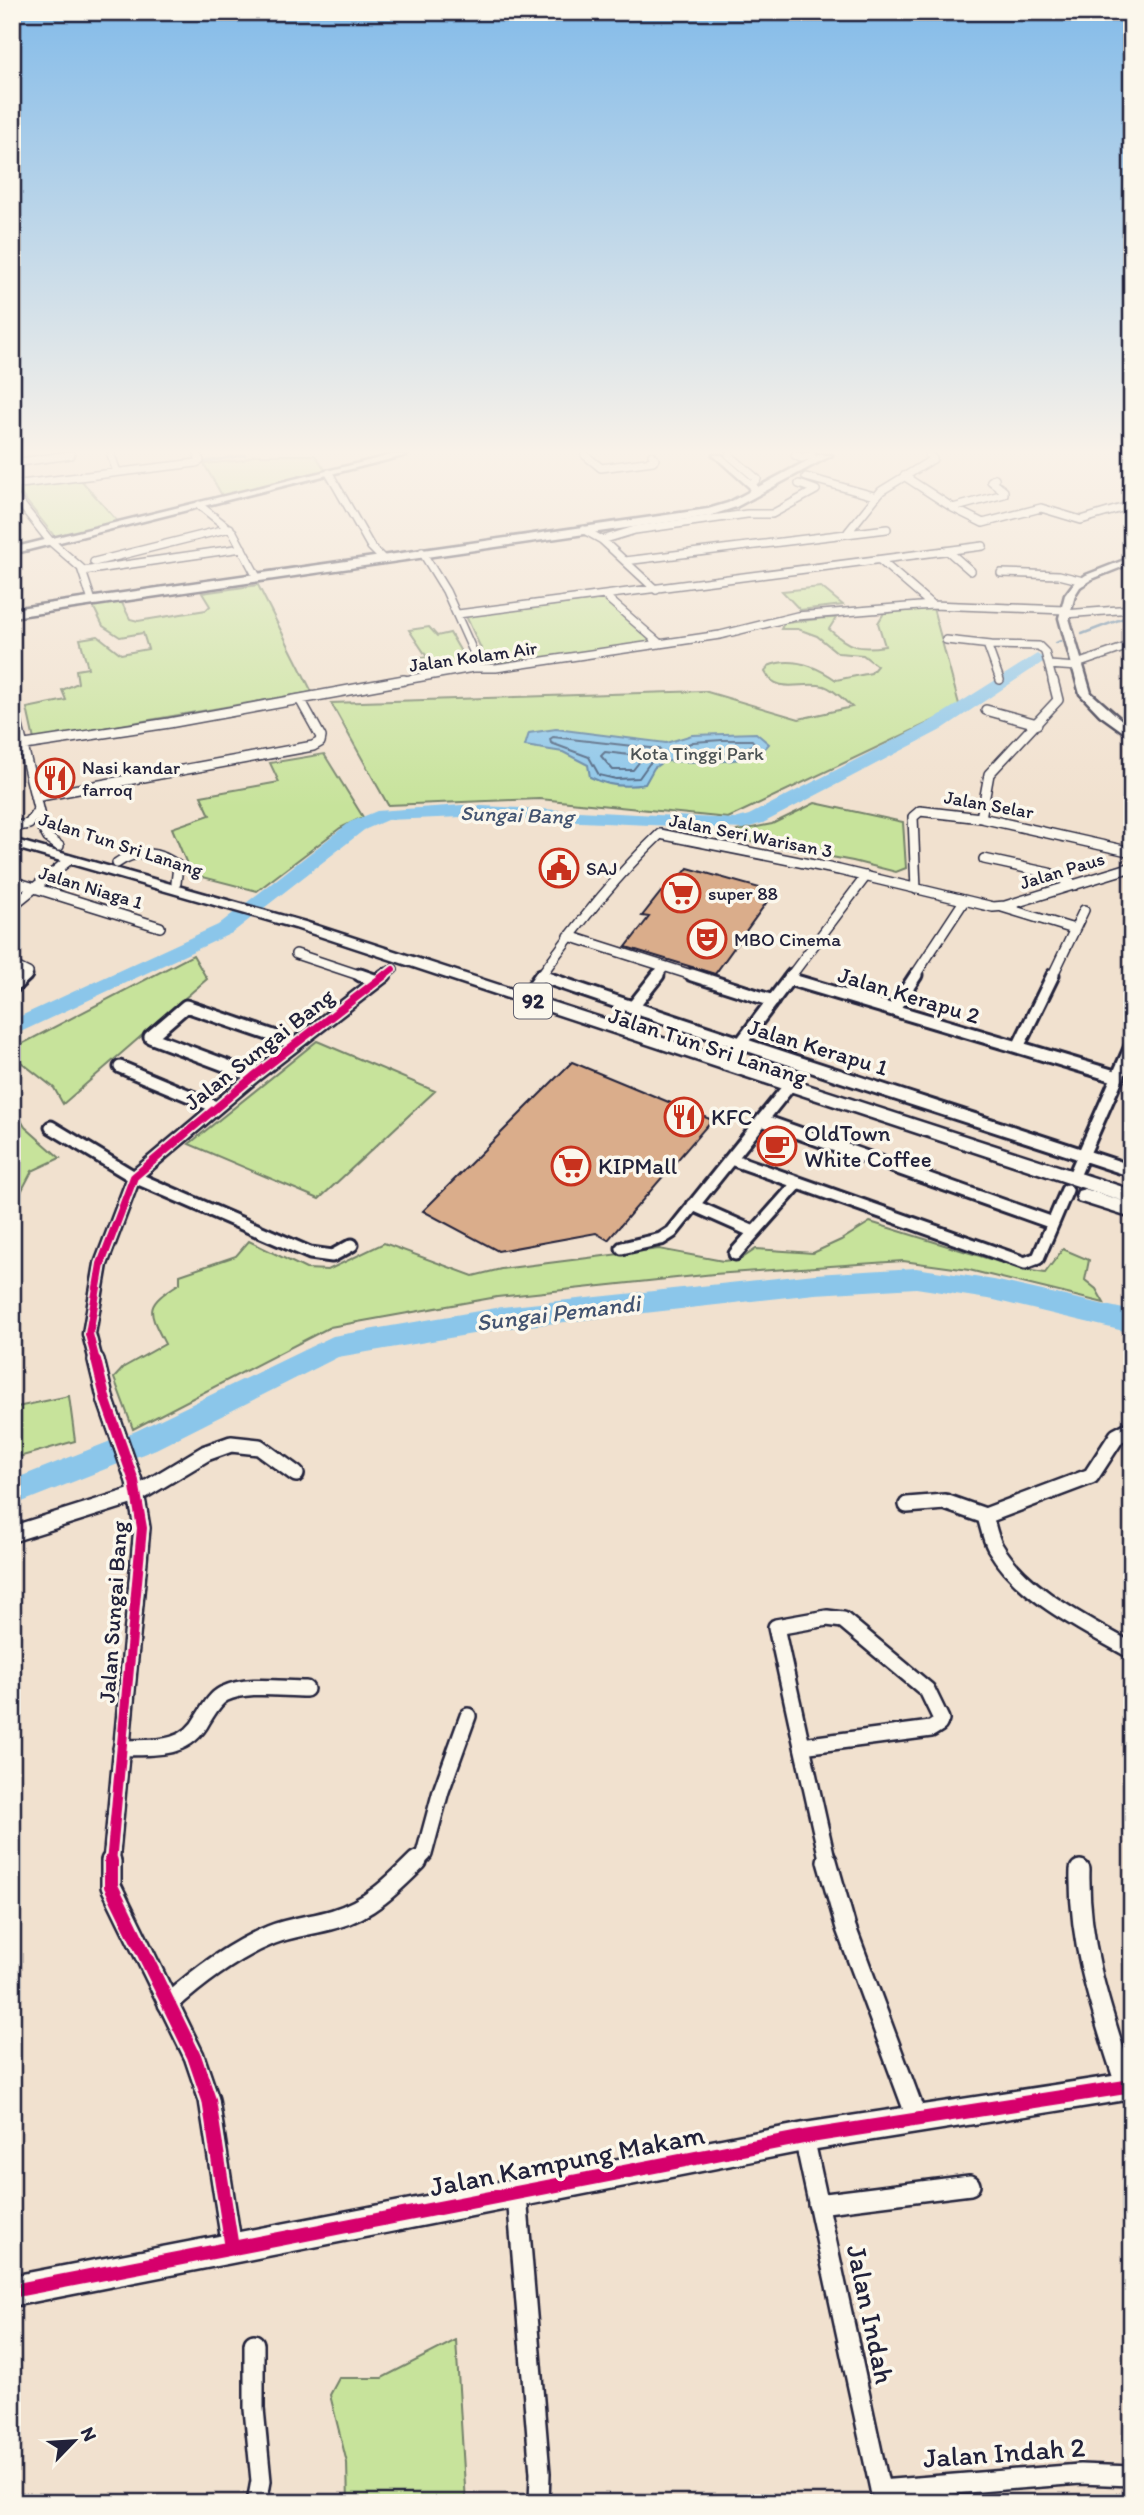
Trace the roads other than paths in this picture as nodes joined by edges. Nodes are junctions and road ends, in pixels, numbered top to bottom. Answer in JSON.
{"nodes":[{"id":1,"x":82,"y":572,"type":"edge"},
{"id":2,"x":255,"y":572,"type":"edge"},
{"id":3,"x":287,"y":572,"type":"edge"},
{"id":4,"x":437,"y":572,"type":"edge"},
{"id":5,"x":637,"y":572,"type":"edge"},
{"id":6,"x":793,"y":572,"type":"edge"},
{"id":7,"x":894,"y":572,"type":"edge"},
{"id":8,"x":1103,"y":572,"type":"edge"},
{"id":9,"x":1001,"y":573,"type":"dead end"},
{"id":10,"x":257,"y":577,"type":"junction"},
{"id":11,"x":1083,"y":581,"type":"junction"},
{"id":12,"x":656,"y":590,"type":"junction"},
{"id":13,"x":605,"y":596,"type":"junction"},
{"id":14,"x":92,"y":601,"type":"junction"},
{"id":15,"x":932,"y":605,"type":"junction"},
{"id":16,"x":1132,"y":610,"type":"edge"},
{"id":17,"x":1065,"y":612,"type":"junction"},
{"id":18,"x":12,"y":613,"type":"edge"},
{"id":19,"x":457,"y":614,"type":"junction"},
{"id":20,"x":946,"y":640,"type":"dead end"},
{"id":21,"x":659,"y":643,"type":"junction"},
{"id":22,"x":991,"y":645,"type":"junction"},
{"id":23,"x":1132,"y":645,"type":"edge"},
{"id":24,"x":1049,"y":665,"type":"junction"},
{"id":25,"x":1077,"y":665,"type":"junction"},
{"id":26,"x":473,"y":668,"type":"junction"},
{"id":27,"x":1000,"y":680,"type":"dead end"},
{"id":28,"x":300,"y":699,"type":"junction"},
{"id":29,"x":12,"y":701,"type":"edge"},
{"id":30,"x":986,"y":710,"type":"dead end"},
{"id":31,"x":1037,"y":724,"type":"junction"},
{"id":32,"x":1130,"y":731,"type":"edge"},
{"id":33,"x":17,"y":746,"type":"edge"},
{"id":34,"x":35,"y":797,"type":"junction"},
{"id":35,"x":38,"y":810,"type":"junction"},
{"id":36,"x":981,"y":818,"type":"junction"},
{"id":37,"x":12,"y":838,"type":"edge"},
{"id":38,"x":59,"y":846,"type":"junction"},
{"id":39,"x":1132,"y":852,"type":"edge"},
{"id":40,"x":984,"y":859,"type":"dead end"},
{"id":41,"x":69,"y":860,"type":"junction"},
{"id":42,"x":1132,"y":867,"type":"edge"},
{"id":43,"x":866,"y":876,"type":"junction"},
{"id":44,"x":12,"y":881,"type":"edge"},
{"id":45,"x":1074,"y":885,"type":"junction"},
{"id":46,"x":34,"y":888,"type":"junction"},
{"id":47,"x":916,"y":889,"type":"junction"},
{"id":48,"x":215,"y":900,"type":"junction"},
{"id":49,"x":964,"y":901,"type":"junction"},
{"id":50,"x":12,"y":906,"type":"edge"},
{"id":51,"x":1002,"y":907,"type":"junction"},
{"id":52,"x":1084,"y":910,"type":"dead end"},
{"id":53,"x":275,"y":920,"type":"junction"},
{"id":54,"x":160,"y":927,"type":"dead end"},
{"id":55,"x":1074,"y":929,"type":"junction"},
{"id":56,"x":569,"y":936,"type":"junction"},
{"id":57,"x":296,"y":954,"type":"dead end"},
{"id":58,"x":12,"y":965,"type":"edge"},
{"id":59,"x":664,"y":967,"type":"junction"},
{"id":60,"x":393,"y":969,"type":"junction"},
{"id":61,"x":541,"y":976,"type":"junction"},
{"id":62,"x":789,"y":979,"type":"junction"},
{"id":63,"x":377,"y":981,"type":"junction"},
{"id":64,"x":13,"y":986,"type":"edge"},
{"id":65,"x":525,"y":998,"type":"junction"},
{"id":66,"x":773,"y":1001,"type":"junction"},
{"id":67,"x":632,"y":1008,"type":"junction"},
{"id":68,"x":893,"y":1010,"type":"junction"},
{"id":69,"x":295,"y":1044,"type":"junction"},
{"id":70,"x":1132,"y":1044,"type":"edge"},
{"id":71,"x":739,"y":1045,"type":"junction"},
{"id":72,"x":1018,"y":1047,"type":"junction"},
{"id":73,"x":725,"y":1064,"type":"junction"},
{"id":74,"x":120,"y":1067,"type":"dead end"},
{"id":75,"x":1119,"y":1075,"type":"junction"},
{"id":76,"x":254,"y":1076,"type":"junction"},
{"id":77,"x":1132,"y":1077,"type":"edge"},
{"id":78,"x":786,"y":1091,"type":"junction"},
{"id":79,"x":216,"y":1107,"type":"junction"},
{"id":80,"x":762,"y":1120,"type":"junction"},
{"id":81,"x":51,"y":1127,"type":"dead end"},
{"id":82,"x":1085,"y":1155,"type":"junction"},
{"id":83,"x":731,"y":1158,"type":"junction"},
{"id":84,"x":1132,"y":1171,"type":"edge"},
{"id":85,"x":134,"y":1177,"type":"junction"},
{"id":86,"x":798,"y":1183,"type":"junction"},
{"id":87,"x":1070,"y":1184,"type":"junction"},
{"id":88,"x":1132,"y":1197,"type":"edge"},
{"id":89,"x":694,"y":1205,"type":"junction"},
{"id":90,"x":1132,"y":1211,"type":"edge"},
{"id":91,"x":1053,"y":1223,"type":"junction"},
{"id":92,"x":754,"y":1232,"type":"junction"},
{"id":93,"x":352,"y":1245,"type":"dead end"},
{"id":94,"x":622,"y":1248,"type":"dead end"},
{"id":95,"x":735,"y":1254,"type":"dead end"},
{"id":96,"x":1132,"y":1428,"type":"edge"},
{"id":97,"x":296,"y":1474,"type":"dead end"},
{"id":98,"x":135,"y":1488,"type":"junction"},
{"id":99,"x":907,"y":1505,"type":"dead end"},
{"id":100,"x":985,"y":1516,"type":"junction"},
{"id":101,"x":12,"y":1534,"type":"edge"},
{"id":102,"x":1132,"y":1651,"type":"edge"},
{"id":103,"x":306,"y":1689,"type":"dead end"},
{"id":104,"x":468,"y":1716,"type":"dead end"},
{"id":105,"x":802,"y":1746,"type":"junction"},
{"id":106,"x":121,"y":1748,"type":"junction"},
{"id":107,"x":1080,"y":1870,"type":"dead end"},
{"id":108,"x":168,"y":2004,"type":"junction"},
{"id":109,"x":1129,"y":2087,"type":"edge"},
{"id":110,"x":917,"y":2119,"type":"junction"},
{"id":111,"x":804,"y":2137,"type":"junction"},
{"id":112,"x":970,"y":2185,"type":"dead end"},
{"id":113,"x":517,"y":2194,"type":"junction"},
{"id":114,"x":818,"y":2204,"type":"junction"},
{"id":115,"x":232,"y":2248,"type":"junction"},
{"id":116,"x":12,"y":2291,"type":"edge"},
{"id":117,"x":254,"y":2344,"type":"dead end"},
{"id":118,"x":1132,"y":2476,"type":"edge"},
{"id":119,"x":881,"y":2496,"type":"edge"},
{"id":120,"x":257,"y":2503,"type":"edge"},
{"id":121,"x":539,"y":2503,"type":"edge"}],
"edges":[{"from":1,"to":14,"type":"street"},
{"from":2,"to":10,"type":"street"},
{"from":3,"to":10,"type":"highway"},
{"from":4,"to":19,"type":"street"},
{"from":5,"to":12,"type":"street"},
{"from":6,"to":12,"type":"street"},
{"from":7,"to":15,"type":"street"},
{"from":8,"to":11,"type":"street"},
{"from":9,"to":11,"type":"street"},
{"from":10,"to":14,"type":"highway"},
{"from":11,"to":17,"type":"street"},
{"from":12,"to":13,"type":"street"},
{"from":13,"to":19,"type":"street"},
{"from":13,"to":21,"type":"street"},
{"from":14,"to":18,"type":"highway"},
{"from":15,"to":17,"type":"street","name":"Jalan Kolam Air"},
{"from":15,"to":21,"type":"street","name":"Jalan Kolam Air"},
{"from":16,"to":17,"type":"street","name":"Jalan Kolam Air"},
{"from":17,"to":25,"type":"street"},
{"from":19,"to":26,"type":"street"},
{"from":20,"to":22,"type":"street"},
{"from":21,"to":26,"type":"street","name":"Jalan Kolam Air"},
{"from":22,"to":24,"type":"street"},
{"from":22,"to":27,"type":"street"},
{"from":23,"to":25,"type":"street"},
{"from":24,"to":25,"type":"street"},
{"from":24,"to":31,"type":"street"},
{"from":25,"to":32,"type":"street"},
{"from":26,"to":28,"type":"street","name":"Jalan Kolam Air"},
{"from":28,"to":33,"type":"street","name":"Jalan Kolam Air"},
{"from":28,"to":34,"type":"street"},
{"from":29,"to":33,"type":"street"},
{"from":30,"to":31,"type":"street"},
{"from":31,"to":36,"type":"street"},
{"from":33,"to":34,"type":"street"},
{"from":34,"to":35,"type":"street"},
{"from":35,"to":37,"type":"street"},
{"from":35,"to":38,"type":"street"},
{"from":36,"to":39,"type":"street","name":"Jalan Selar"},
{"from":36,"to":47,"type":"street","name":"Jalan Selar"},
{"from":37,"to":38,"type":"main road","name":"Jalan Tun Sri Lanang","number":"92"},
{"from":37,"to":41,"type":"main road","name":"Jalan Tun Sri Lanang","number":"92"},
{"from":38,"to":48,"type":"main road","name":"Jalan Tun Sri Lanang","number":"92"},
{"from":40,"to":45,"type":"street"},
{"from":41,"to":46,"type":"street"},
{"from":41,"to":48,"type":"main road","name":"Jalan Tun Sri Lanang","number":"92"},
{"from":42,"to":45,"type":"street","name":"Jalan Paus"},
{"from":43,"to":47,"type":"street","name":"Jalan Seri Warisan 3"},
{"from":43,"to":56,"type":"street","name":"Jalan Seri Warisan 3"},
{"from":43,"to":62,"type":"street"},
{"from":44,"to":46,"type":"street","name":"Jalan Niaga 1"},
{"from":45,"to":51,"type":"street","name":"Jalan Paus"},
{"from":46,"to":50,"type":"street"},
{"from":46,"to":54,"type":"street","name":"Jalan Niaga 1"},
{"from":47,"to":49,"type":"street","name":"Jalan Seri Warisan 3"},
{"from":48,"to":53,"type":"main road","name":"Jalan Tun Sri Lanang","number":"92"},
{"from":49,"to":51,"type":"street","name":"Jalan Seri Warisan 3"},
{"from":49,"to":68,"type":"street"},
{"from":51,"to":55,"type":"street","name":"Jalan Seri Warisan 3"},
{"from":52,"to":55,"type":"street"},
{"from":53,"to":60,"type":"main road","name":"Jalan Tun Sri Lanang","number":"92"},
{"from":53,"to":65,"type":"main road","name":"Jalan Tun Sri Lanang","number":"92"},
{"from":55,"to":72,"type":"street"},
{"from":56,"to":59,"type":"street"},
{"from":56,"to":61,"type":"street","name":"Jalan Seri Warisan 3"},
{"from":57,"to":63,"type":"street"},
{"from":58,"to":64,"type":"street"},
{"from":59,"to":66,"type":"street"},
{"from":59,"to":67,"type":"street"},
{"from":60,"to":63,"type":"street","name":"Jalan Sungai Bang"},
{"from":60,"to":78,"type":"main road","name":"Jalan Tun Sri Lanang","number":"92"},
{"from":61,"to":65,"type":"street","name":"Jalan Seri Warisan 3"},
{"from":61,"to":67,"type":"street","name":"Jalan Kerapu 1"},
{"from":62,"to":66,"type":"street"},
{"from":62,"to":68,"type":"street","name":"Jalan Kerapu 2"},
{"from":63,"to":69,"type":"street","name":"Jalan Sungai Bang"},
{"from":65,"to":73,"type":"main road","name":"Jalan Tun Sri Lanang","number":"92"},
{"from":66,"to":71,"type":"street"},
{"from":67,"to":71,"type":"street","name":"Jalan Kerapu 1"},
{"from":68,"to":72,"type":"street","name":"Jalan Kerapu 2"},
{"from":69,"to":76,"type":"street","name":"Jalan Sungai Bang"},
{"from":69,"to":76,"type":"street"},
{"from":70,"to":75,"type":"street"},
{"from":71,"to":73,"type":"street"},
{"from":71,"to":82,"type":"street","name":"Jalan Kerapu 1"},
{"from":72,"to":75,"type":"street","name":"Jalan Kerapu 2"},
{"from":73,"to":78,"type":"main road","name":"Jalan Tun Sri Lanang","number":"92"},
{"from":74,"to":79,"type":"street"},
{"from":75,"to":77,"type":"street","name":"Jalan Kerapu 2"},
{"from":75,"to":82,"type":"street"},
{"from":76,"to":79,"type":"street","name":"Jalan Sungai Bang"},
{"from":78,"to":80,"type":"street"},
{"from":78,"to":87,"type":"main road","name":"Jalan Tun Sri Lanang","number":"92"},
{"from":79,"to":85,"type":"street","name":"Jalan Sungai Bang"},
{"from":80,"to":83,"type":"street"},
{"from":80,"to":91,"type":"street"},
{"from":81,"to":85,"type":"street"},
{"from":82,"to":84,"type":"street","name":"Jalan Kerapu 1"},
{"from":82,"to":87,"type":"street"},
{"from":83,"to":86,"type":"street"},
{"from":83,"to":89,"type":"street"},
{"from":85,"to":93,"type":"street"},
{"from":85,"to":98,"type":"street","name":"Jalan Sungai Bang"},
{"from":86,"to":91,"type":"street"},
{"from":86,"to":92,"type":"street"},
{"from":87,"to":88,"type":"main road","name":"Jalan Tun Sri Lanang","number":"92"},
{"from":87,"to":90,"type":"main road","name":"Jalan Tun Sri Lanang","number":"92"},
{"from":87,"to":91,"type":"street"},
{"from":89,"to":92,"type":"street"},
{"from":89,"to":94,"type":"street"},
{"from":92,"to":95,"type":"street"},
{"from":96,"to":100,"type":"street"},
{"from":97,"to":98,"type":"street"},
{"from":98,"to":101,"type":"street"},
{"from":98,"to":106,"type":"street","name":"Jalan Sungai Bang"},
{"from":99,"to":100,"type":"street"},
{"from":100,"to":102,"type":"street"},
{"from":103,"to":106,"type":"street"},
{"from":104,"to":108,"type":"street"},
{"from":105,"to":105,"type":"street"},
{"from":105,"to":110,"type":"street"},
{"from":106,"to":108,"type":"street","name":"Jalan Sungai Bang"},
{"from":107,"to":109,"type":"street"},
{"from":108,"to":115,"type":"street","name":"Jalan Sungai Bang"},
{"from":109,"to":110,"type":"street","name":"Jalan Kampung Makam"},
{"from":110,"to":111,"type":"street","name":"Jalan Kampung Makam"},
{"from":111,"to":113,"type":"street","name":"Jalan Kampung Makam"},
{"from":111,"to":114,"type":"street","name":"Jalan Indah"},
{"from":112,"to":114,"type":"street"},
{"from":113,"to":115,"type":"street","name":"Jalan Kampung Makam"},
{"from":113,"to":121,"type":"street"},
{"from":114,"to":119,"type":"street","name":"Jalan Indah"},
{"from":115,"to":116,"type":"street","name":"Jalan Kampung Makam"},
{"from":117,"to":120,"type":"street"},
{"from":118,"to":119,"type":"street","name":"Jalan Indah 2"}]}
